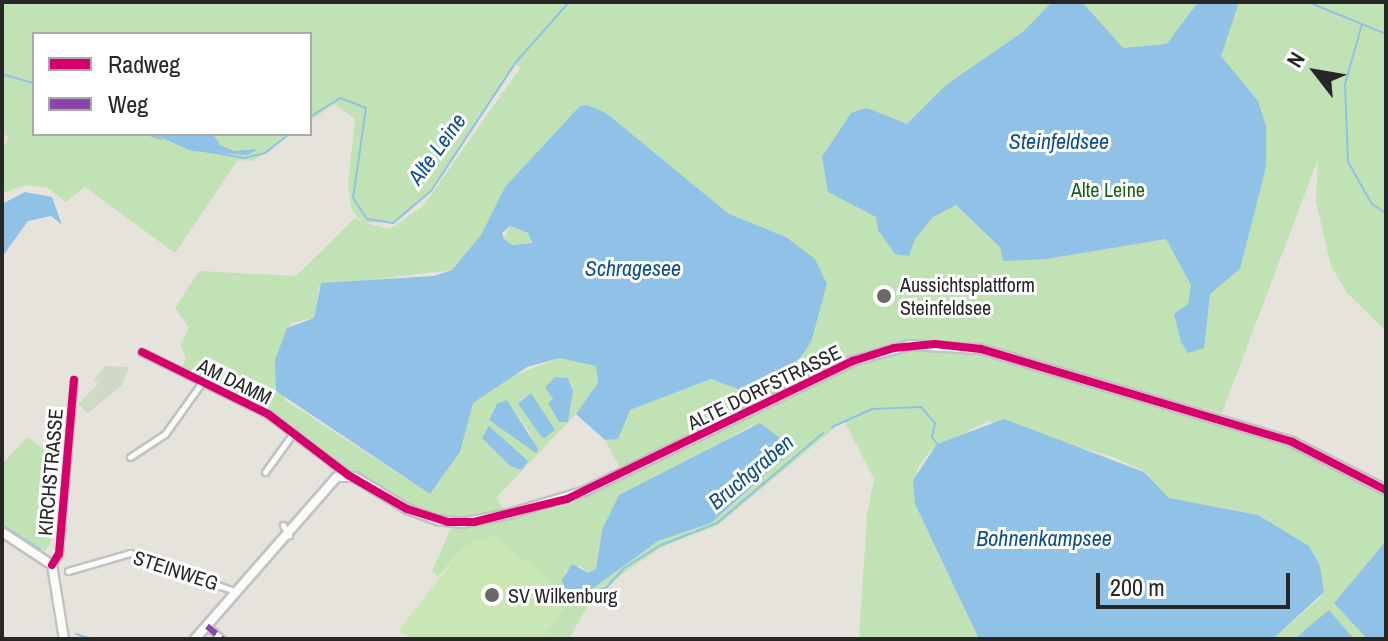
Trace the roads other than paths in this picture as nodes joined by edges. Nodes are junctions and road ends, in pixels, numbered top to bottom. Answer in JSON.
{"nodes":[{"id":1,"x":142,"y":352,"type":"dead end"},
{"id":2,"x":74,"y":380,"type":"dead end"},
{"id":3,"x":203,"y":381,"type":"junction"},
{"id":4,"x":294,"y":432,"type":"junction"},
{"id":5,"x":130,"y":457,"type":"dead end"},
{"id":6,"x":329,"y":459,"type":"junction"},
{"id":7,"x":265,"y":472,"type":"dead end"},
{"id":8,"x":348,"y":475,"type":"junction"},
{"id":9,"x":332,"y":481,"type":"junction"},
{"id":10,"x":1386,"y":490,"type":"edge"},
{"id":11,"x":283,"y":525,"type":"dead end"},
{"id":12,"x":2,"y":532,"type":"edge"},
{"id":13,"x":290,"y":536,"type":"junction"},
{"id":14,"x":52,"y":565,"type":"junction"},
{"id":15,"x":68,"y":571,"type":"dead end"},
{"id":16,"x":237,"y":593,"type":"junction"},
{"id":17,"x":207,"y":626,"type":"junction"},
{"id":18,"x":64,"y":639,"type":"edge"},
{"id":19,"x":195,"y":639,"type":"edge"},
{"id":20,"x":222,"y":639,"type":"edge"}],
"edges":[{"from":1,"to":3,"type":"street","name":"AM DAMM"},
{"from":2,"to":14,"type":"street","name":"KIRCHSTRASSE"},
{"from":3,"to":4,"type":"street","name":"AM DAMM"},
{"from":3,"to":5,"type":"street"},
{"from":4,"to":6,"type":"street","name":"AM DAMM"},
{"from":4,"to":7,"type":"street"},
{"from":6,"to":8,"type":"street","name":"AM DAMM"},
{"from":6,"to":9,"type":"street"},
{"from":8,"to":9,"type":"street"},
{"from":8,"to":10,"type":"street","name":"ALTE DORFSTRASSE"},
{"from":9,"to":13,"type":"street"},
{"from":11,"to":13,"type":"street"},
{"from":12,"to":14,"type":"street"},
{"from":13,"to":16,"type":"street"},
{"from":14,"to":18,"type":"street"},
{"from":15,"to":16,"type":"street","name":"STEINWEG"},
{"from":16,"to":17,"type":"street"},
{"from":17,"to":19,"type":"street"},
{"from":17,"to":20,"type":"street"}]}
